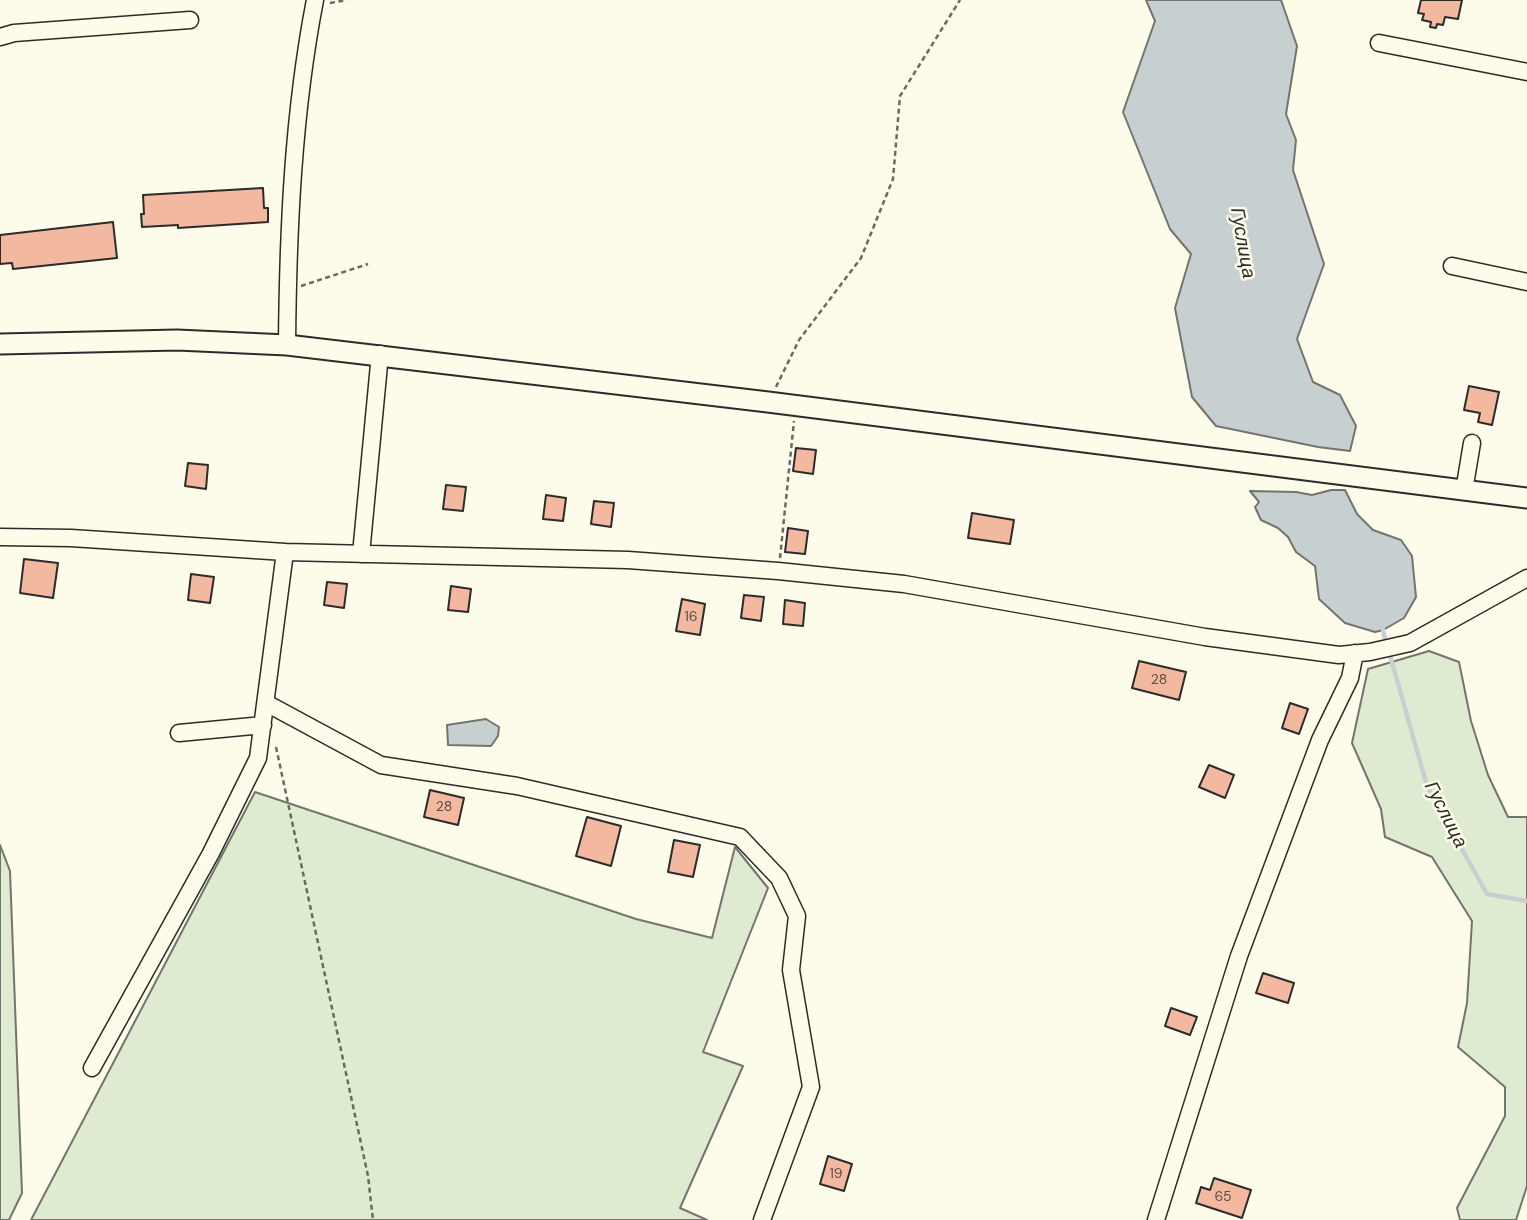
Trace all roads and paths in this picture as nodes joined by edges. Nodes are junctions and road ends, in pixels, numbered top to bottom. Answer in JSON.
{"nodes":[{"id":1,"x":315,"y":0,"type":"edge"},
{"id":2,"x":325,"y":0,"type":"edge"},
{"id":3,"x":347,"y":0,"type":"edge"},
{"id":4,"x":960,"y":0,"type":"edge"},
{"id":5,"x":190,"y":20,"type":"dead end"},
{"id":6,"x":0,"y":37,"type":"edge"},
{"id":7,"x":1379,"y":43,"type":"dead end"},
{"id":8,"x":1527,"y":72,"type":"edge"},
{"id":9,"x":368,"y":264,"type":"dead end"},
{"id":10,"x":1452,"y":266,"type":"dead end"},
{"id":11,"x":1527,"y":282,"type":"edge"},
{"id":12,"x":288,"y":286,"type":"junction"},
{"id":13,"x":0,"y":344,"type":"edge"},
{"id":14,"x":288,"y":345,"type":"junction"},
{"id":15,"x":380,"y":354,"type":"junction"},
{"id":16,"x":768,"y":402,"type":"junction"},
{"id":17,"x":796,"y":406,"type":"junction"},
{"id":18,"x":1472,"y":443,"type":"dead end"},
{"id":19,"x":1464,"y":491,"type":"junction"},
{"id":20,"x":1527,"y":498,"type":"edge"},
{"id":21,"x":0,"y":537,"type":"edge"},
{"id":22,"x":285,"y":552,"type":"junction"},
{"id":23,"x":360,"y":554,"type":"junction"},
{"id":24,"x":778,"y":571,"type":"junction"},
{"id":25,"x":1527,"y":578,"type":"edge"},
{"id":26,"x":1363,"y":653,"type":"junction"},
{"id":27,"x":266,"y":703,"type":"junction"},
{"id":28,"x":263,"y":725,"type":"junction"},
{"id":29,"x":179,"y":733,"type":"dead end"},
{"id":30,"x":275,"y":744,"type":"dead end"},
{"id":31,"x":92,"y":1068,"type":"dead end"},
{"id":32,"x":373,"y":1220,"type":"edge"},
{"id":33,"x":762,"y":1220,"type":"edge"},
{"id":34,"x":1156,"y":1220,"type":"edge"}],
"edges":[{"from":1,"to":12,"type":"street"},
{"from":2,"to":3,"type":"path"},
{"from":4,"to":16,"type":"path"},
{"from":5,"to":6,"type":"street"},
{"from":7,"to":8,"type":"street"},
{"from":9,"to":12,"type":"path"},
{"from":10,"to":11,"type":"street"},
{"from":12,"to":14,"type":"street"},
{"from":13,"to":14,"type":"main road"},
{"from":14,"to":15,"type":"main road"},
{"from":15,"to":16,"type":"main road"},
{"from":15,"to":23,"type":"street"},
{"from":16,"to":17,"type":"main road"},
{"from":17,"to":19,"type":"main road"},
{"from":17,"to":24,"type":"path"},
{"from":18,"to":19,"type":"street"},
{"from":19,"to":20,"type":"main road"},
{"from":21,"to":22,"type":"street"},
{"from":22,"to":23,"type":"street"},
{"from":22,"to":27,"type":"street"},
{"from":23,"to":24,"type":"street"},
{"from":24,"to":26,"type":"street"},
{"from":25,"to":26,"type":"street"},
{"from":26,"to":34,"type":"street"},
{"from":27,"to":28,"type":"street"},
{"from":27,"to":33,"type":"street"},
{"from":28,"to":29,"type":"street"},
{"from":28,"to":31,"type":"street"},
{"from":30,"to":32,"type":"path"}]}
